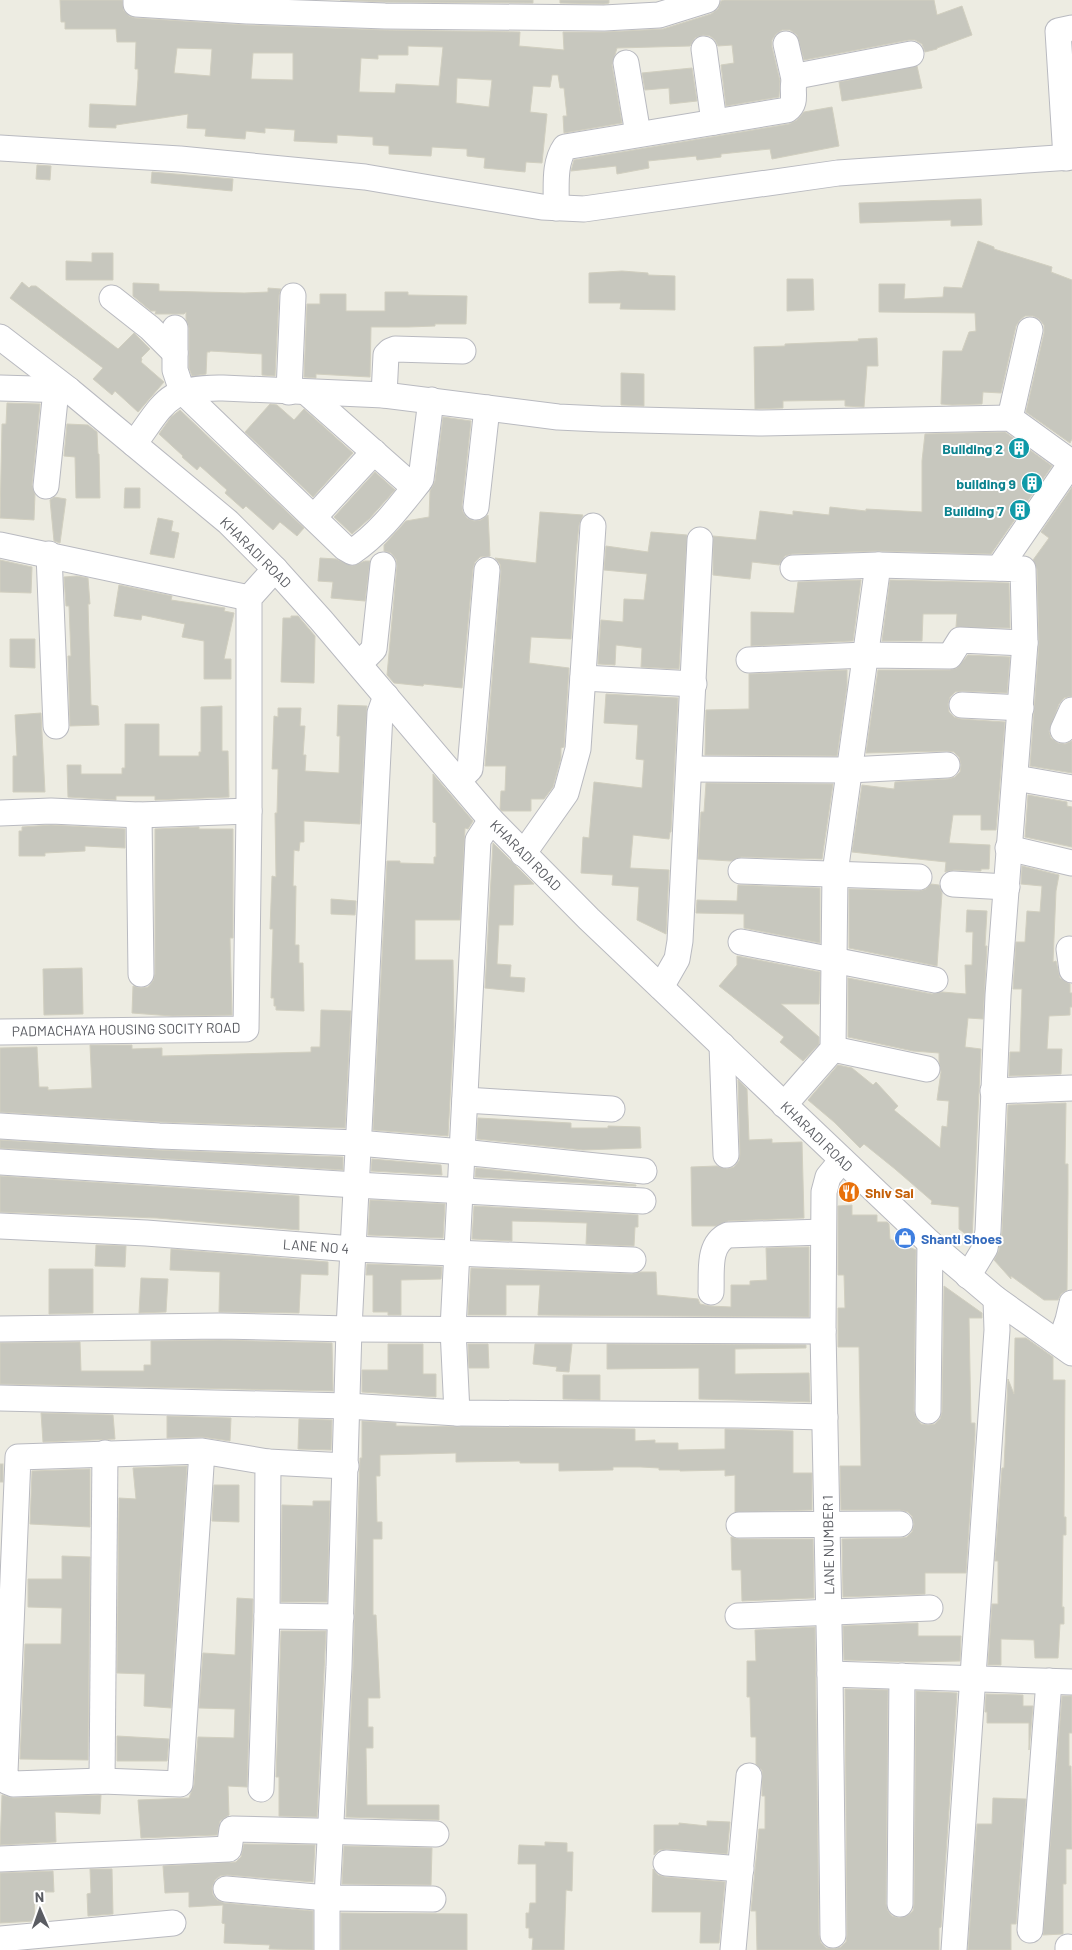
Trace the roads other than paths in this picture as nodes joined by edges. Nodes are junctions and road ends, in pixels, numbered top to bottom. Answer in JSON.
{"nodes":[{"id":1,"x":136,"y":0,"type":"edge"},
{"id":2,"x":697,"y":1,"type":"edge"},
{"id":3,"x":1072,"y":28,"type":"edge"},
{"id":4,"x":786,"y":44,"type":"dead end"},
{"id":5,"x":704,"y":49,"type":"dead end"},
{"id":6,"x":910,"y":54,"type":"dead end"},
{"id":7,"x":626,"y":63,"type":"dead end"},
{"id":8,"x":794,"y":79,"type":"junction"},
{"id":9,"x":714,"y":122,"type":"junction"},
{"id":10,"x":638,"y":134,"type":"junction"},
{"id":11,"x":0,"y":148,"type":"edge"},
{"id":12,"x":1069,"y":157,"type":"edge"},
{"id":13,"x":556,"y":208,"type":"junction"},
{"id":14,"x":293,"y":296,"type":"dead end"},
{"id":15,"x":112,"y":298,"type":"dead end"},
{"id":16,"x":176,"y":328,"type":"dead end"},
{"id":17,"x":1030,"y":330,"type":"dead end"},
{"id":18,"x":0,"y":337,"type":"edge"},
{"id":19,"x":463,"y":351,"type":"dead end"},
{"id":20,"x":175,"y":353,"type":"junction"},
{"id":21,"x":63,"y":390,"type":"junction"},
{"id":22,"x":182,"y":391,"type":"junction"},
{"id":23,"x":298,"y":392,"type":"junction"},
{"id":24,"x":1,"y":395,"type":"edge"},
{"id":25,"x":384,"y":395,"type":"junction"},
{"id":26,"x":431,"y":400,"type":"junction"},
{"id":27,"x":487,"y":408,"type":"junction"},
{"id":28,"x":1010,"y":418,"type":"junction"},
{"id":29,"x":134,"y":444,"type":"junction"},
{"id":30,"x":374,"y":452,"type":"junction"},
{"id":31,"x":1072,"y":462,"type":"edge"},
{"id":32,"x":419,"y":482,"type":"junction"},
{"id":33,"x":46,"y":486,"type":"dead end"},
{"id":34,"x":476,"y":507,"type":"dead end"},
{"id":35,"x":314,"y":517,"type":"junction"},
{"id":36,"x":593,"y":526,"type":"dead end"},
{"id":37,"x":700,"y":540,"type":"dead end"},
{"id":38,"x":0,"y":545,"type":"edge"},
{"id":39,"x":49,"y":554,"type":"junction"},
{"id":40,"x":384,"y":565,"type":"dead end"},
{"id":41,"x":878,"y":566,"type":"junction"},
{"id":42,"x":275,"y":568,"type":"junction"},
{"id":43,"x":793,"y":568,"type":"dead end"},
{"id":44,"x":999,"y":568,"type":"junction"},
{"id":45,"x":487,"y":570,"type":"dead end"},
{"id":46,"x":249,"y":598,"type":"junction"},
{"id":47,"x":1026,"y":644,"type":"junction"},
{"id":48,"x":865,"y":655,"type":"junction"},
{"id":49,"x":749,"y":660,"type":"dead end"},
{"id":50,"x":359,"y":664,"type":"junction"},
{"id":51,"x":583,"y":678,"type":"junction"},
{"id":52,"x":694,"y":684,"type":"junction"},
{"id":53,"x":386,"y":696,"type":"junction"},
{"id":54,"x":962,"y":705,"type":"dead end"},
{"id":55,"x":1021,"y":708,"type":"junction"},
{"id":56,"x":56,"y":726,"type":"dead end"},
{"id":57,"x":948,"y":765,"type":"dead end"},
{"id":58,"x":690,"y":769,"type":"junction"},
{"id":59,"x":849,"y":770,"type":"junction"},
{"id":60,"x":1016,"y":778,"type":"junction"},
{"id":61,"x":458,"y":780,"type":"junction"},
{"id":62,"x":1072,"y":788,"type":"edge"},
{"id":63,"x":249,"y":811,"type":"junction"},
{"id":64,"x":0,"y":813,"type":"edge"},
{"id":65,"x":139,"y":815,"type":"junction"},
{"id":66,"x":491,"y":820,"type":"junction"},
{"id":67,"x":1008,"y":848,"type":"junction"},
{"id":68,"x":523,"y":854,"type":"junction"},
{"id":69,"x":1072,"y":863,"type":"edge"},
{"id":70,"x":742,"y":871,"type":"dead end"},
{"id":71,"x":834,"y":873,"type":"junction"},
{"id":72,"x":919,"y":877,"type":"dead end"},
{"id":73,"x":953,"y":884,"type":"dead end"},
{"id":74,"x":1006,"y":887,"type":"junction"},
{"id":75,"x":741,"y":942,"type":"dead end"},
{"id":76,"x":833,"y":960,"type":"junction"},
{"id":77,"x":140,"y":974,"type":"dead end"},
{"id":78,"x":934,"y":980,"type":"dead end"},
{"id":79,"x":661,"y":987,"type":"junction"},
{"id":80,"x":0,"y":1032,"type":"edge"},
{"id":81,"x":722,"y":1045,"type":"junction"},
{"id":82,"x":833,"y":1049,"type":"junction"},
{"id":83,"x":927,"y":1069,"type":"dead end"},
{"id":84,"x":1072,"y":1088,"type":"edge"},
{"id":85,"x":993,"y":1091,"type":"junction"},
{"id":86,"x":465,"y":1100,"type":"junction"},
{"id":87,"x":784,"y":1104,"type":"junction"},
{"id":88,"x":612,"y":1109,"type":"dead end"},
{"id":89,"x":0,"y":1126,"type":"edge"},
{"id":90,"x":358,"y":1143,"type":"junction"},
{"id":91,"x":462,"y":1152,"type":"junction"},
{"id":92,"x":726,"y":1155,"type":"dead end"},
{"id":93,"x":842,"y":1160,"type":"junction"},
{"id":94,"x":0,"y":1162,"type":"edge"},
{"id":95,"x":644,"y":1171,"type":"dead end"},
{"id":96,"x":356,"y":1185,"type":"junction"},
{"id":97,"x":461,"y":1190,"type":"junction"},
{"id":98,"x":643,"y":1201,"type":"dead end"},
{"id":99,"x":0,"y":1226,"type":"edge"},
{"id":100,"x":823,"y":1232,"type":"junction"},
{"id":101,"x":930,"y":1243,"type":"junction"},
{"id":102,"x":353,"y":1249,"type":"junction"},
{"id":103,"x":458,"y":1252,"type":"junction"},
{"id":104,"x":633,"y":1260,"type":"dead end"},
{"id":105,"x":968,"y":1276,"type":"junction"},
{"id":106,"x":711,"y":1292,"type":"dead end"},
{"id":107,"x":996,"y":1299,"type":"junction"},
{"id":108,"x":1072,"y":1303,"type":"edge"},
{"id":109,"x":0,"y":1329,"type":"edge"},
{"id":110,"x":349,"y":1329,"type":"junction"},
{"id":111,"x":454,"y":1329,"type":"junction"},
{"id":112,"x":823,"y":1331,"type":"junction"},
{"id":113,"x":1066,"y":1348,"type":"edge"},
{"id":114,"x":0,"y":1398,"type":"edge"},
{"id":115,"x":348,"y":1406,"type":"junction"},
{"id":116,"x":928,"y":1411,"type":"dead end"},
{"id":117,"x":458,"y":1413,"type":"junction"},
{"id":118,"x":825,"y":1417,"type":"junction"},
{"id":119,"x":202,"y":1451,"type":"junction"},
{"id":120,"x":105,"y":1453,"type":"junction"},
{"id":121,"x":268,"y":1462,"type":"junction"},
{"id":122,"x":346,"y":1466,"type":"junction"},
{"id":123,"x":827,"y":1524,"type":"junction"},
{"id":124,"x":900,"y":1524,"type":"dead end"},
{"id":125,"x":738,"y":1525,"type":"dead end"},
{"id":126,"x":930,"y":1608,"type":"dead end"},
{"id":127,"x":829,"y":1612,"type":"junction"},
{"id":128,"x":267,"y":1616,"type":"junction"},
{"id":129,"x":738,"y":1616,"type":"dead end"},
{"id":130,"x":341,"y":1617,"type":"junction"},
{"id":131,"x":830,"y":1674,"type":"junction"},
{"id":132,"x":902,"y":1676,"type":"junction"},
{"id":133,"x":973,"y":1677,"type":"junction"},
{"id":134,"x":1060,"y":1682,"type":"edge"},
{"id":135,"x":749,"y":1776,"type":"dead end"},
{"id":136,"x":102,"y":1780,"type":"junction"},
{"id":137,"x":261,"y":1789,"type":"dead end"},
{"id":138,"x":331,"y":1830,"type":"junction"},
{"id":139,"x":436,"y":1834,"type":"dead end"},
{"id":140,"x":0,"y":1859,"type":"edge"},
{"id":141,"x":666,"y":1863,"type":"dead end"},
{"id":142,"x":741,"y":1869,"type":"junction"},
{"id":143,"x":226,"y":1889,"type":"dead end"},
{"id":144,"x":327,"y":1898,"type":"junction"},
{"id":145,"x":433,"y":1900,"type":"dead end"},
{"id":146,"x":900,"y":1904,"type":"dead end"},
{"id":147,"x":173,"y":1923,"type":"dead end"},
{"id":148,"x":1030,"y":1930,"type":"dead end"},
{"id":149,"x":833,"y":1935,"type":"dead end"},
{"id":150,"x":0,"y":1939,"type":"edge"},
{"id":151,"x":327,"y":1950,"type":"edge"},
{"id":152,"x":733,"y":1950,"type":"edge"},
{"id":153,"x":954,"y":1950,"type":"edge"}],
"edges":[{"from":1,"to":2,"type":"street"},
{"from":3,"to":12,"type":"street"},
{"from":4,"to":8,"type":"street"},
{"from":5,"to":9,"type":"street"},
{"from":6,"to":8,"type":"street"},
{"from":7,"to":10,"type":"street"},
{"from":8,"to":9,"type":"street"},
{"from":9,"to":10,"type":"street"},
{"from":10,"to":13,"type":"street"},
{"from":11,"to":13,"type":"street"},
{"from":12,"to":13,"type":"street"},
{"from":14,"to":23,"type":"street"},
{"from":15,"to":20,"type":"street"},
{"from":16,"to":20,"type":"street"},
{"from":17,"to":28,"type":"street"},
{"from":18,"to":21,"type":"street","name":"KHARADI ROAD"},
{"from":19,"to":25,"type":"street"},
{"from":20,"to":22,"type":"street"},
{"from":21,"to":24,"type":"street"},
{"from":21,"to":29,"type":"street","name":"KHARADI ROAD"},
{"from":21,"to":33,"type":"street"},
{"from":22,"to":23,"type":"street"},
{"from":22,"to":29,"type":"street"},
{"from":22,"to":35,"type":"street"},
{"from":23,"to":25,"type":"street"},
{"from":23,"to":30,"type":"street"},
{"from":25,"to":26,"type":"street"},
{"from":26,"to":27,"type":"street"},
{"from":26,"to":32,"type":"street"},
{"from":27,"to":28,"type":"street"},
{"from":27,"to":34,"type":"street"},
{"from":28,"to":31,"type":"street"},
{"from":29,"to":42,"type":"street","name":"KHARADI ROAD"},
{"from":30,"to":32,"type":"street"},
{"from":30,"to":35,"type":"street"},
{"from":31,"to":44,"type":"street"},
{"from":32,"to":35,"type":"street"},
{"from":36,"to":51,"type":"street"},
{"from":37,"to":52,"type":"street"},
{"from":38,"to":39,"type":"street"},
{"from":39,"to":46,"type":"street"},
{"from":39,"to":56,"type":"street"},
{"from":40,"to":50,"type":"street"},
{"from":41,"to":43,"type":"street"},
{"from":41,"to":44,"type":"street"},
{"from":41,"to":48,"type":"street"},
{"from":42,"to":46,"type":"street"},
{"from":42,"to":50,"type":"street","name":"KHARADI ROAD"},
{"from":44,"to":47,"type":"street"},
{"from":45,"to":61,"type":"street"},
{"from":46,"to":63,"type":"street","name":"PADMACHAYA HOUSING SOCITY ROAD"},
{"from":47,"to":48,"type":"street"},
{"from":47,"to":55,"type":"street"},
{"from":48,"to":49,"type":"street"},
{"from":48,"to":59,"type":"street"},
{"from":50,"to":53,"type":"street","name":"KHARADI ROAD"},
{"from":51,"to":52,"type":"street"},
{"from":51,"to":68,"type":"street"},
{"from":52,"to":58,"type":"street"},
{"from":53,"to":61,"type":"street","name":"KHARADI ROAD"},
{"from":53,"to":90,"type":"street"},
{"from":54,"to":55,"type":"street"},
{"from":55,"to":60,"type":"street"},
{"from":57,"to":59,"type":"street"},
{"from":58,"to":59,"type":"street"},
{"from":58,"to":79,"type":"street"},
{"from":59,"to":71,"type":"street"},
{"from":60,"to":62,"type":"street"},
{"from":60,"to":67,"type":"street"},
{"from":61,"to":66,"type":"street","name":"KHARADI ROAD"},
{"from":63,"to":65,"type":"street"},
{"from":63,"to":80,"type":"street","name":"PADMACHAYA HOUSING SOCITY ROAD"},
{"from":64,"to":65,"type":"street"},
{"from":65,"to":77,"type":"street"},
{"from":66,"to":68,"type":"street","name":"KHARADI ROAD"},
{"from":66,"to":86,"type":"street"},
{"from":67,"to":69,"type":"street"},
{"from":67,"to":74,"type":"street"},
{"from":68,"to":79,"type":"street","name":"KHARADI ROAD"},
{"from":70,"to":71,"type":"street"},
{"from":71,"to":72,"type":"street"},
{"from":71,"to":76,"type":"street"},
{"from":73,"to":74,"type":"street"},
{"from":74,"to":85,"type":"street"},
{"from":75,"to":76,"type":"street"},
{"from":76,"to":78,"type":"street"},
{"from":76,"to":82,"type":"street"},
{"from":79,"to":81,"type":"street","name":"KHARADI ROAD"},
{"from":81,"to":87,"type":"street","name":"KHARADI ROAD"},
{"from":81,"to":92,"type":"street"},
{"from":82,"to":83,"type":"street"},
{"from":82,"to":87,"type":"street"},
{"from":84,"to":85,"type":"street"},
{"from":85,"to":105,"type":"street"},
{"from":86,"to":88,"type":"street"},
{"from":86,"to":91,"type":"street"},
{"from":87,"to":93,"type":"street","name":"KHARADI ROAD"},
{"from":89,"to":90,"type":"street"},
{"from":90,"to":91,"type":"street"},
{"from":90,"to":96,"type":"street"},
{"from":91,"to":95,"type":"street"},
{"from":91,"to":97,"type":"street"},
{"from":93,"to":100,"type":"street","name":"LANE NUMBER 1"},
{"from":93,"to":101,"type":"street","name":"KHARADI ROAD"},
{"from":94,"to":96,"type":"street"},
{"from":96,"to":97,"type":"street"},
{"from":96,"to":102,"type":"street"},
{"from":97,"to":98,"type":"street"},
{"from":97,"to":103,"type":"street"},
{"from":99,"to":102,"type":"street","name":"LANE NO 4"},
{"from":100,"to":106,"type":"street"},
{"from":100,"to":112,"type":"street","name":"LANE NUMBER 1"},
{"from":101,"to":105,"type":"street","name":"KHARADI ROAD"},
{"from":101,"to":116,"type":"street"},
{"from":102,"to":103,"type":"street","name":"LANE NO 4"},
{"from":102,"to":110,"type":"street"},
{"from":103,"to":104,"type":"street","name":"LANE NO 4"},
{"from":103,"to":111,"type":"street"},
{"from":105,"to":107,"type":"street","name":"KHARADI ROAD"},
{"from":107,"to":113,"type":"street","name":"KHARADI ROAD"},
{"from":107,"to":133,"type":"street"},
{"from":108,"to":113,"type":"street"},
{"from":109,"to":110,"type":"street"},
{"from":110,"to":111,"type":"street"},
{"from":110,"to":115,"type":"street"},
{"from":111,"to":112,"type":"street"},
{"from":111,"to":117,"type":"street"},
{"from":112,"to":118,"type":"street","name":"LANE NUMBER 1"},
{"from":114,"to":115,"type":"street"},
{"from":115,"to":117,"type":"street"},
{"from":115,"to":122,"type":"street"},
{"from":117,"to":118,"type":"street"},
{"from":118,"to":123,"type":"street","name":"LANE NUMBER 1"},
{"from":119,"to":120,"type":"street"},
{"from":119,"to":121,"type":"street"},
{"from":119,"to":136,"type":"street"},
{"from":120,"to":136,"type":"street"},
{"from":120,"to":136,"type":"street"},
{"from":121,"to":122,"type":"street"},
{"from":121,"to":128,"type":"street"},
{"from":122,"to":130,"type":"street"},
{"from":123,"to":124,"type":"street"},
{"from":123,"to":125,"type":"street"},
{"from":123,"to":127,"type":"street","name":"LANE NUMBER 1"},
{"from":126,"to":127,"type":"street"},
{"from":127,"to":129,"type":"street"},
{"from":127,"to":131,"type":"street","name":"LANE NUMBER 1"},
{"from":128,"to":130,"type":"street"},
{"from":128,"to":137,"type":"street"},
{"from":130,"to":138,"type":"street"},
{"from":131,"to":132,"type":"street"},
{"from":131,"to":149,"type":"street","name":"LANE NUMBER 1"},
{"from":132,"to":133,"type":"street"},
{"from":132,"to":146,"type":"street"},
{"from":133,"to":134,"type":"street"},
{"from":133,"to":153,"type":"street"},
{"from":134,"to":148,"type":"street"},
{"from":135,"to":142,"type":"street"},
{"from":138,"to":139,"type":"street"},
{"from":138,"to":140,"type":"street"},
{"from":138,"to":144,"type":"street"},
{"from":141,"to":142,"type":"street"},
{"from":142,"to":152,"type":"street"},
{"from":143,"to":144,"type":"street"},
{"from":144,"to":145,"type":"street"},
{"from":144,"to":151,"type":"street"},
{"from":147,"to":150,"type":"street"}]}
